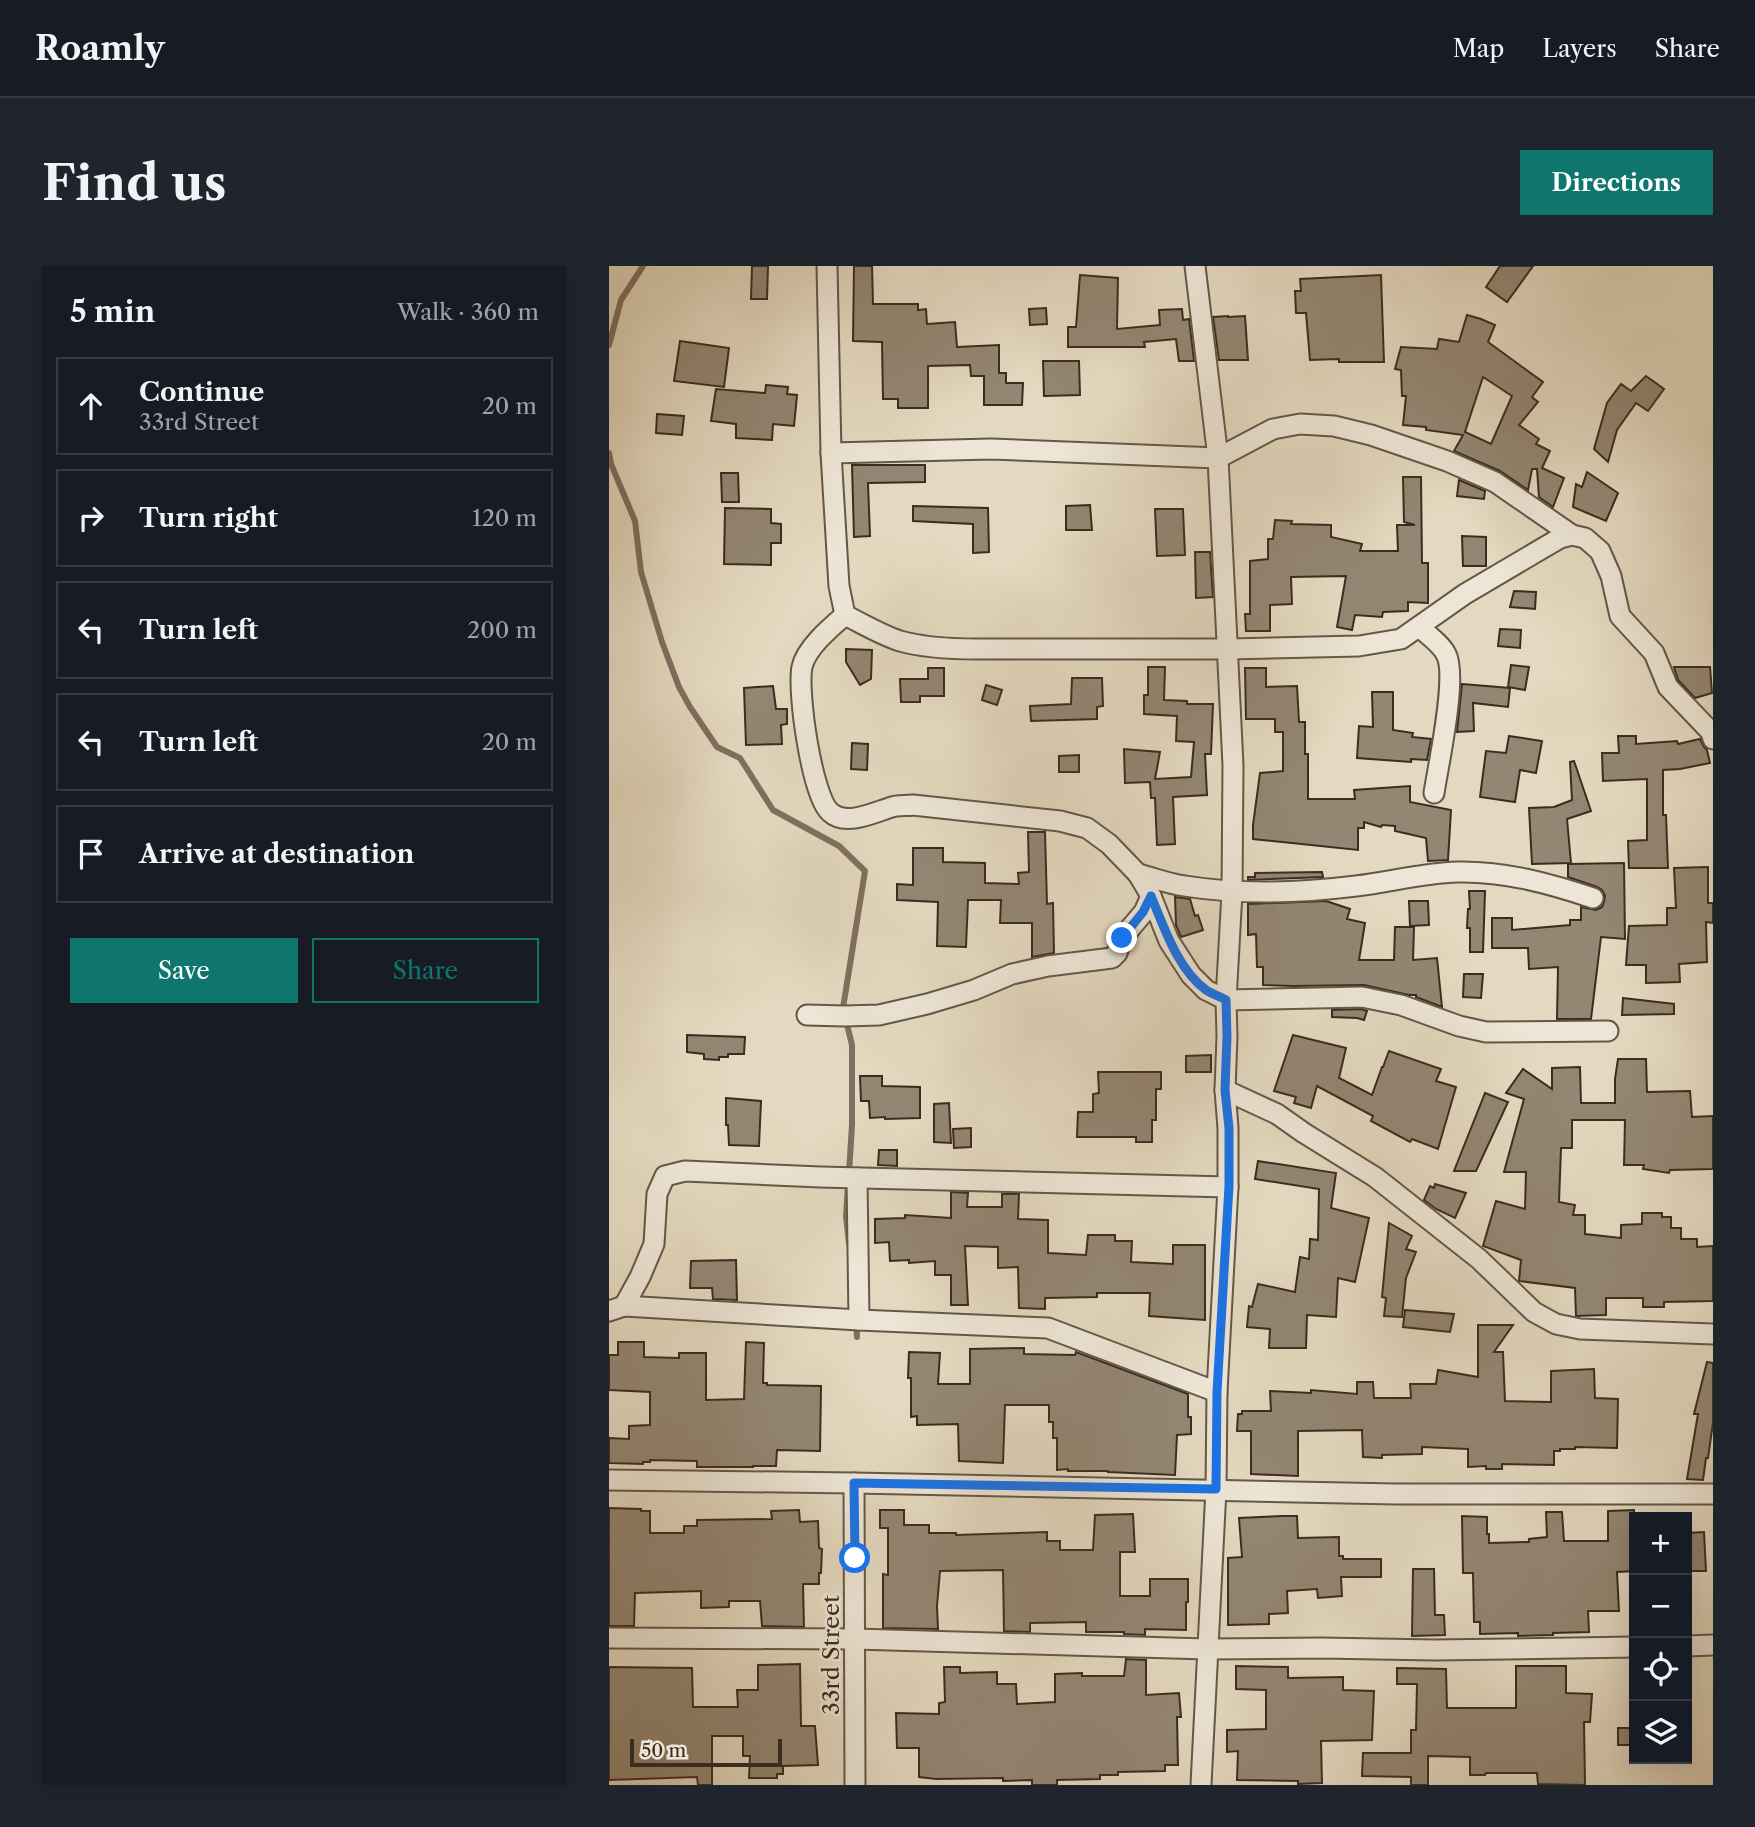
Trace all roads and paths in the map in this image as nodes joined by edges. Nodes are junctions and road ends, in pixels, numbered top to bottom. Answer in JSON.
{"nodes":[{"id":1,"x":827,"y":266,"type":"edge"},
{"id":2,"x":1195,"y":266,"type":"edge"},
{"id":3,"x":831,"y":453,"type":"junction"},
{"id":4,"x":1218,"y":458,"type":"junction"},
{"id":5,"x":1572,"y":535,"type":"junction"},
{"id":6,"x":845,"y":615,"type":"junction"},
{"id":7,"x":1419,"y":627,"type":"junction"},
{"id":8,"x":1228,"y":649,"type":"junction"},
{"id":9,"x":1713,"y":739,"type":"edge"},
{"id":10,"x":1434,"y":793,"type":"dead end"},
{"id":11,"x":1138,"y":874,"type":"junction"},
{"id":12,"x":1232,"y":892,"type":"junction"},
{"id":13,"x":1151,"y":896,"type":"junction"},
{"id":14,"x":1593,"y":898,"type":"dead end"},
{"id":15,"x":1226,"y":1000,"type":"junction"},
{"id":16,"x":807,"y":1015,"type":"dead end"},
{"id":17,"x":1608,"y":1031,"type":"dead end"},
{"id":18,"x":1225,"y":1090,"type":"junction"},
{"id":19,"x":857,"y":1178,"type":"junction"},
{"id":20,"x":1229,"y":1186,"type":"junction"},
{"id":21,"x":616,"y":1308,"type":"edge"},
{"id":22,"x":859,"y":1320,"type":"junction"},
{"id":23,"x":1713,"y":1334,"type":"edge"},
{"id":24,"x":1217,"y":1392,"type":"junction"},
{"id":25,"x":609,"y":1479,"type":"edge"},
{"id":26,"x":854,"y":1483,"type":"junction"},
{"id":27,"x":1216,"y":1489,"type":"junction"},
{"id":28,"x":1713,"y":1494,"type":"edge"},
{"id":29,"x":609,"y":1638,"type":"edge"},
{"id":30,"x":855,"y":1639,"type":"junction"},
{"id":31,"x":1713,"y":1645,"type":"edge"},
{"id":32,"x":1692,"y":1646,"type":"edge"},
{"id":33,"x":1629,"y":1647,"type":"edge"},
{"id":34,"x":1207,"y":1649,"type":"junction"},
{"id":35,"x":855,"y":1785,"type":"edge"},
{"id":36,"x":1201,"y":1785,"type":"edge"}],
"edges":[{"from":1,"to":3,"type":"street"},
{"from":2,"to":4,"type":"street"},
{"from":3,"to":4,"type":"street"},
{"from":3,"to":6,"type":"street"},
{"from":4,"to":5,"type":"street"},
{"from":4,"to":8,"type":"street"},
{"from":5,"to":7,"type":"street"},
{"from":5,"to":9,"type":"street"},
{"from":6,"to":8,"type":"street"},
{"from":6,"to":11,"type":"street"},
{"from":7,"to":8,"type":"street"},
{"from":7,"to":10,"type":"street"},
{"from":8,"to":12,"type":"street"},
{"from":11,"to":12,"type":"street"},
{"from":11,"to":13,"type":"street"},
{"from":12,"to":14,"type":"street"},
{"from":12,"to":15,"type":"street"},
{"from":13,"to":15,"type":"street"},
{"from":13,"to":16,"type":"street"},
{"from":15,"to":17,"type":"street"},
{"from":15,"to":18,"type":"street"},
{"from":18,"to":20,"type":"street"},
{"from":18,"to":23,"type":"street"},
{"from":19,"to":20,"type":"street"},
{"from":19,"to":21,"type":"street"},
{"from":19,"to":22,"type":"street"},
{"from":20,"to":24,"type":"street"},
{"from":21,"to":22,"type":"street"},
{"from":22,"to":24,"type":"street"},
{"from":24,"to":27,"type":"street"},
{"from":25,"to":26,"type":"street"},
{"from":26,"to":27,"type":"street"},
{"from":26,"to":30,"type":"street","name":"33rd Street"},
{"from":27,"to":28,"type":"street"},
{"from":27,"to":34,"type":"street"},
{"from":29,"to":30,"type":"street"},
{"from":30,"to":34,"type":"street"},
{"from":30,"to":35,"type":"street","name":"33rd Street"},
{"from":31,"to":32,"type":"street"},
{"from":33,"to":34,"type":"street"},
{"from":34,"to":36,"type":"street"}]}
